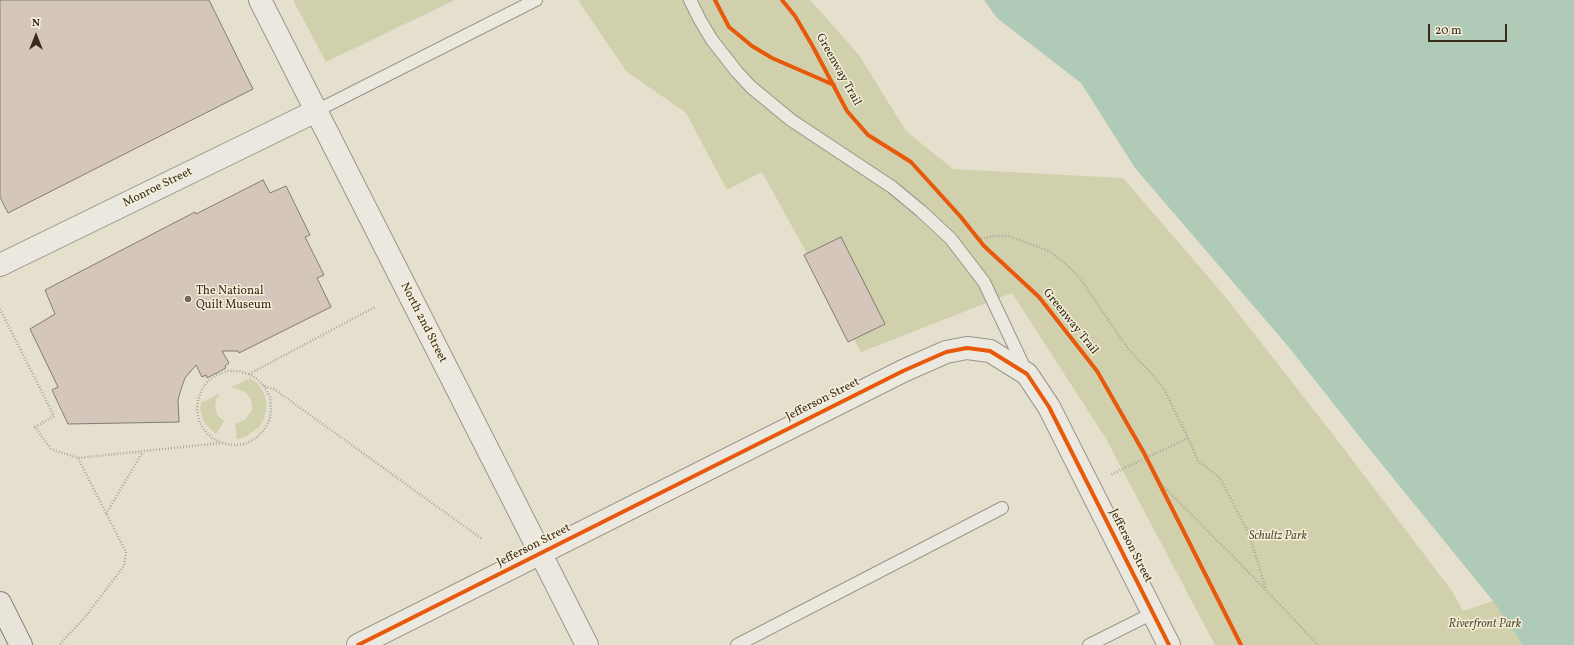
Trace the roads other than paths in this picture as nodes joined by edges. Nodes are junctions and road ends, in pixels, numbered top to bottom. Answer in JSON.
{"nodes":[{"id":1,"x":260,"y":0,"type":"edge"},
{"id":2,"x":536,"y":0,"type":"edge"},
{"id":3,"x":690,"y":0,"type":"edge"},
{"id":4,"x":316,"y":111,"type":"junction"},
{"id":5,"x":0,"y":265,"type":"edge"},
{"id":6,"x":1027,"y":374,"type":"junction"},
{"id":7,"x":1002,"y":508,"type":"dead end"},
{"id":8,"x":540,"y":554,"type":"junction"},
{"id":9,"x":0,"y":603,"type":"edge"},
{"id":10,"x":1153,"y":613,"type":"junction"},
{"id":11,"x":21,"y":645,"type":"edge"},
{"id":12,"x":358,"y":645,"type":"edge"},
{"id":13,"x":587,"y":645,"type":"edge"},
{"id":14,"x":737,"y":645,"type":"edge"},
{"id":15,"x":1089,"y":645,"type":"edge"},
{"id":16,"x":1169,"y":645,"type":"edge"}],
"edges":[{"from":1,"to":4,"type":"street","name":"North 2nd Street"},
{"from":2,"to":4,"type":"lane"},
{"from":3,"to":6,"type":"lane"},
{"from":4,"to":5,"type":"street","name":"Monroe Street"},
{"from":4,"to":8,"type":"street","name":"North 2nd Street"},
{"from":6,"to":8,"type":"street","name":"Jefferson Street"},
{"from":6,"to":10,"type":"street","name":"Jefferson Street"},
{"from":7,"to":14,"type":"lane"},
{"from":8,"to":12,"type":"street","name":"Jefferson Street"},
{"from":8,"to":13,"type":"street","name":"North 2nd Street"},
{"from":9,"to":11,"type":"main road"},
{"from":10,"to":15,"type":"lane"},
{"from":10,"to":16,"type":"street","name":"Jefferson Street"}]}
